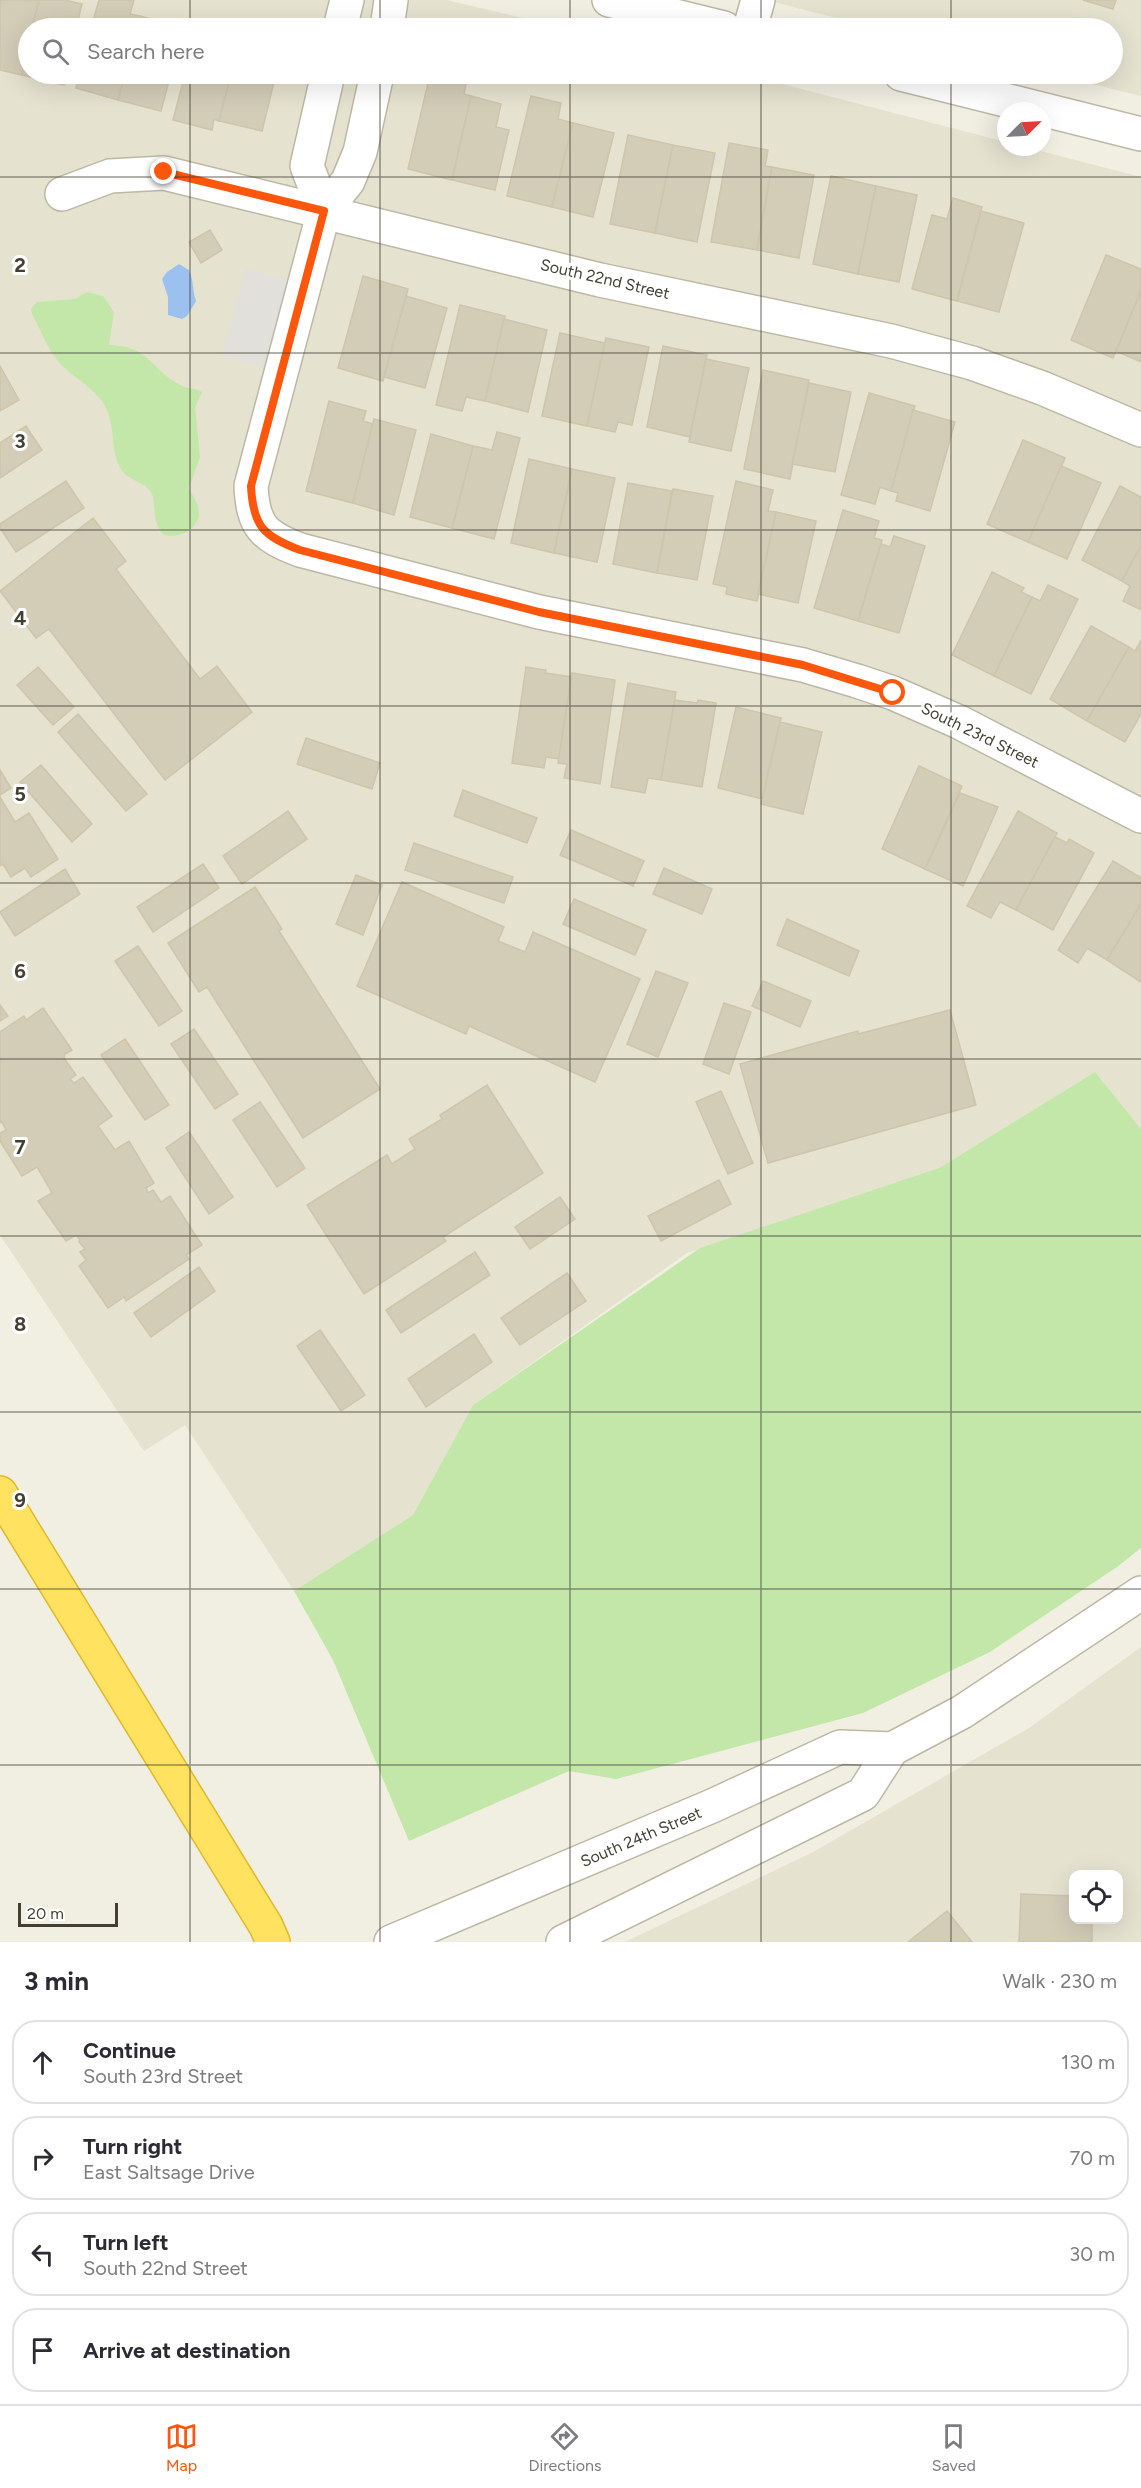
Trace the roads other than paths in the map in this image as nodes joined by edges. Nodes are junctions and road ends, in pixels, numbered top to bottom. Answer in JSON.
{"nodes":[{"id":1,"x":347,"y":0,"type":"edge"},
{"id":2,"x":390,"y":0,"type":"edge"},
{"id":3,"x":609,"y":0,"type":"edge"},
{"id":4,"x":758,"y":0,"type":"edge"},
{"id":5,"x":342,"y":18,"type":"edge"},
{"id":6,"x":388,"y":18,"type":"edge"},
{"id":7,"x":683,"y":18,"type":"edge"},
{"id":8,"x":753,"y":18,"type":"edge"},
{"id":9,"x":326,"y":84,"type":"edge"},
{"id":10,"x":375,"y":84,"type":"edge"},
{"id":11,"x":941,"y":84,"type":"edge"},
{"id":12,"x":370,"y":106,"type":"junction"},
{"id":13,"x":1141,"y":134,"type":"edge"},
{"id":14,"x":62,"y":194,"type":"dead end"},
{"id":15,"x":324,"y":211,"type":"junction"},
{"id":16,"x":1141,"y":430,"type":"edge"},
{"id":17,"x":1141,"y":816,"type":"edge"},
{"id":18,"x":0,"y":1493,"type":"edge"},
{"id":19,"x":1141,"y":1593,"type":"edge"},
{"id":20,"x":892,"y":1749,"type":"junction"},
{"id":21,"x":273,"y":1942,"type":"edge"},
{"id":22,"x":391,"y":1942,"type":"edge"},
{"id":23,"x":563,"y":1942,"type":"edge"}],
"edges":[{"from":1,"to":5,"type":"street"},
{"from":2,"to":6,"type":"street"},
{"from":3,"to":7,"type":"street"},
{"from":4,"to":8,"type":"street"},
{"from":9,"to":12,"type":"street"},
{"from":9,"to":15,"type":"street"},
{"from":10,"to":12,"type":"street"},
{"from":11,"to":13,"type":"street"},
{"from":12,"to":15,"type":"street"},
{"from":14,"to":15,"type":"street","name":"South 22nd Street"},
{"from":15,"to":16,"type":"street","name":"South 22nd Street"},
{"from":15,"to":17,"type":"street","name":"South 23rd Street"},
{"from":18,"to":21,"type":"highway"},
{"from":19,"to":20,"type":"street"},
{"from":20,"to":22,"type":"street","name":"South 24th Street"},
{"from":20,"to":23,"type":"street"}]}
